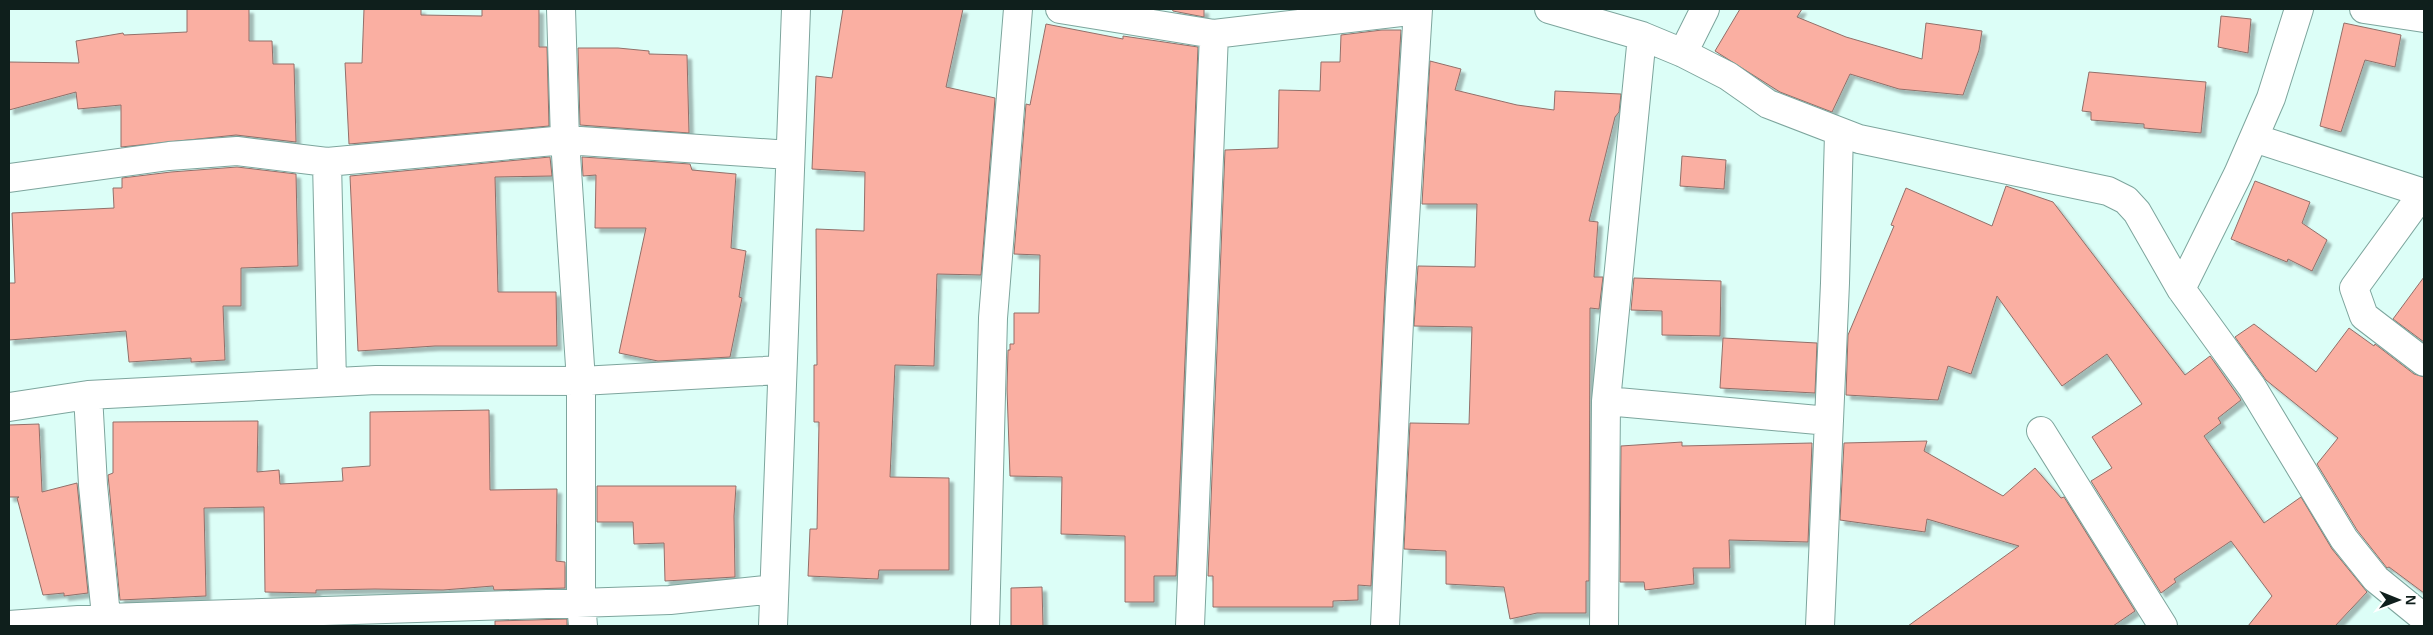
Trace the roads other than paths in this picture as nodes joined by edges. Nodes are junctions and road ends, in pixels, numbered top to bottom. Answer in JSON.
{"nodes":[{"id":1,"x":561,"y":9,"type":"edge"},
{"id":2,"x":796,"y":9,"type":"edge"},
{"id":3,"x":1018,"y":9,"type":"edge"},
{"id":4,"x":1060,"y":9,"type":"edge"},
{"id":5,"x":1418,"y":9,"type":"edge"},
{"id":6,"x":1548,"y":9,"type":"edge"},
{"id":7,"x":1706,"y":9,"type":"edge"},
{"id":8,"x":2298,"y":9,"type":"edge"},
{"id":9,"x":2364,"y":9,"type":"edge"},
{"id":10,"x":2424,"y":18,"type":"edge"},
{"id":11,"x":1214,"y":34,"type":"junction"},
{"id":12,"x":1642,"y":36,"type":"junction"},
{"id":13,"x":1684,"y":53,"type":"junction"},
{"id":14,"x":1838,"y":133,"type":"junction"},
{"id":15,"x":2254,"y":138,"type":"junction"},
{"id":16,"x":565,"y":140,"type":"junction"},
{"id":17,"x":790,"y":155,"type":"junction"},
{"id":18,"x":327,"y":162,"type":"junction"},
{"id":19,"x":9,"y":178,"type":"edge"},
{"id":20,"x":2423,"y":193,"type":"edge"},
{"id":21,"x":2181,"y":289,"type":"junction"},
{"id":22,"x":2424,"y":362,"type":"edge"},
{"id":23,"x":782,"y":370,"type":"junction"},
{"id":24,"x":581,"y":381,"type":"junction"},
{"id":25,"x":332,"y":382,"type":"junction"},
{"id":26,"x":88,"y":395,"type":"junction"},
{"id":27,"x":1606,"y":401,"type":"junction"},
{"id":28,"x":9,"y":407,"type":"edge"},
{"id":29,"x":1829,"y":421,"type":"junction"},
{"id":30,"x":2041,"y":431,"type":"dead end"},
{"id":31,"x":774,"y":589,"type":"junction"},
{"id":32,"x":582,"y":614,"type":"edge"},
{"id":33,"x":2424,"y":618,"type":"edge"},
{"id":34,"x":106,"y":622,"type":"edge"},
{"id":35,"x":9,"y":625,"type":"edge"},
{"id":36,"x":773,"y":626,"type":"edge"},
{"id":37,"x":985,"y":626,"type":"edge"},
{"id":38,"x":1190,"y":626,"type":"edge"},
{"id":39,"x":1385,"y":626,"type":"edge"},
{"id":40,"x":1604,"y":626,"type":"edge"},
{"id":41,"x":1820,"y":626,"type":"edge"},
{"id":42,"x":2162,"y":626,"type":"edge"}],
"edges":[{"from":1,"to":16,"type":"street"},
{"from":2,"to":17,"type":"street"},
{"from":3,"to":37,"type":"street"},
{"from":4,"to":11,"type":"street"},
{"from":5,"to":11,"type":"street"},
{"from":5,"to":39,"type":"street"},
{"from":6,"to":12,"type":"street"},
{"from":7,"to":13,"type":"street"},
{"from":8,"to":15,"type":"street"},
{"from":9,"to":10,"type":"street"},
{"from":11,"to":38,"type":"street"},
{"from":12,"to":13,"type":"street"},
{"from":12,"to":27,"type":"street"},
{"from":13,"to":14,"type":"street"},
{"from":14,"to":21,"type":"street"},
{"from":14,"to":29,"type":"street"},
{"from":15,"to":20,"type":"street"},
{"from":15,"to":21,"type":"street"},
{"from":16,"to":17,"type":"street"},
{"from":16,"to":18,"type":"street"},
{"from":16,"to":24,"type":"street"},
{"from":17,"to":23,"type":"street"},
{"from":18,"to":19,"type":"street"},
{"from":18,"to":25,"type":"street"},
{"from":20,"to":22,"type":"street"},
{"from":21,"to":33,"type":"street"},
{"from":23,"to":24,"type":"street"},
{"from":23,"to":31,"type":"street"},
{"from":24,"to":25,"type":"street"},
{"from":24,"to":32,"type":"street"},
{"from":25,"to":26,"type":"street"},
{"from":26,"to":28,"type":"street"},
{"from":26,"to":34,"type":"street"},
{"from":27,"to":29,"type":"street"},
{"from":27,"to":40,"type":"street"},
{"from":29,"to":41,"type":"street"},
{"from":30,"to":42,"type":"street"},
{"from":31,"to":32,"type":"street"},
{"from":31,"to":36,"type":"street"},
{"from":32,"to":34,"type":"street"},
{"from":34,"to":35,"type":"street"}]}
